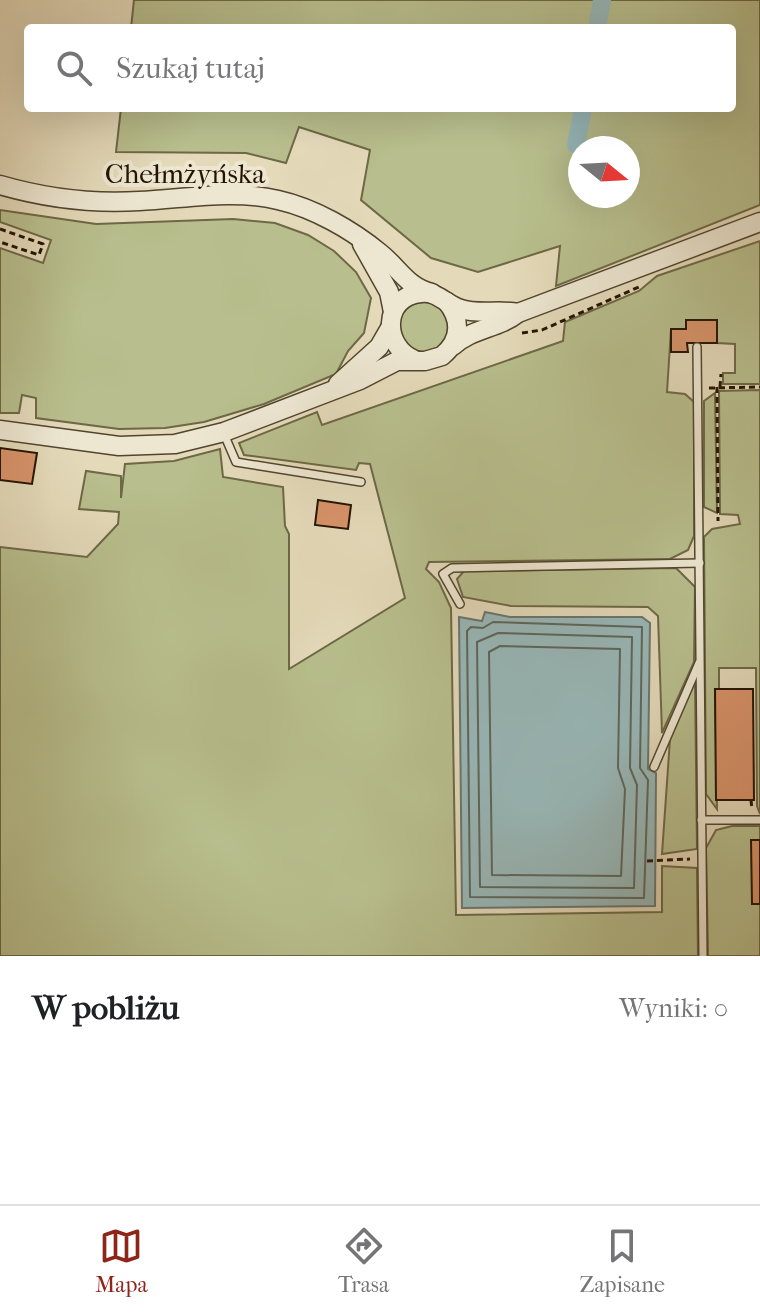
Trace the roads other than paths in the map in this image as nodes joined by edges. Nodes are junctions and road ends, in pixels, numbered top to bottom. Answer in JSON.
{"nodes":[{"id":1,"x":0,"y":185,"type":"edge"},
{"id":2,"x":757,"y":223,"type":"edge"},
{"id":3,"x":361,"y":242,"type":"junction"},
{"id":4,"x":440,"y":298,"type":"junction"},
{"id":5,"x":518,"y":313,"type":"junction"},
{"id":6,"x":391,"y":320,"type":"junction"},
{"id":7,"x":697,"y":347,"type":"dead end"},
{"id":8,"x":449,"y":350,"type":"junction"},
{"id":9,"x":416,"y":360,"type":"junction"},
{"id":10,"x":336,"y":386,"type":"junction"},
{"id":11,"x":0,"y":430,"type":"edge"},
{"id":12,"x":224,"y":432,"type":"junction"},
{"id":13,"x":361,"y":482,"type":"dead end"},
{"id":14,"x":700,"y":563,"type":"junction"},
{"id":15,"x":460,"y":604,"type":"dead end"},
{"id":16,"x":700,"y":661,"type":"junction"},
{"id":17,"x":654,"y":767,"type":"dead end"},
{"id":18,"x":701,"y":820,"type":"junction"},
{"id":19,"x":760,"y":820,"type":"edge"},
{"id":20,"x":703,"y":956,"type":"edge"}],
"edges":[{"from":1,"to":3,"type":"street","name":"Chełmżyńska"},
{"from":2,"to":5,"type":"street","name":"Chełmżyńska"},
{"from":3,"to":4,"type":"street","name":"Chełmżyńska"},
{"from":3,"to":6,"type":"street","name":"Chełmżyńska"},
{"from":4,"to":5,"type":"street","name":"Chełmżyńska"},
{"from":4,"to":6,"type":"street"},
{"from":4,"to":8,"type":"street"},
{"from":5,"to":8,"type":"street","name":"Chełmżyńska"},
{"from":6,"to":9,"type":"street"},
{"from":6,"to":10,"type":"street"},
{"from":7,"to":14,"type":"lane"},
{"from":8,"to":9,"type":"street"},
{"from":9,"to":10,"type":"street"},
{"from":10,"to":12,"type":"street"},
{"from":11,"to":12,"type":"street"},
{"from":12,"to":13,"type":"lane"},
{"from":14,"to":15,"type":"lane"},
{"from":14,"to":16,"type":"lane"},
{"from":16,"to":17,"type":"lane"},
{"from":16,"to":18,"type":"lane"},
{"from":18,"to":19,"type":"lane"},
{"from":18,"to":20,"type":"lane"}]}
